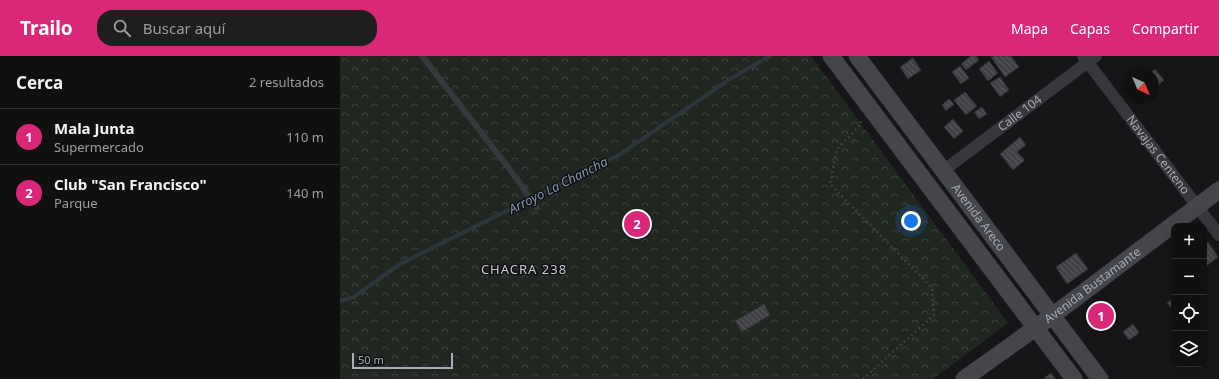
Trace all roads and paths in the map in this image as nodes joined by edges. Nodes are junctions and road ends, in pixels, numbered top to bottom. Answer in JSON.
{"nodes":[{"id":1,"x":422,"y":56,"type":"edge"},
{"id":2,"x":831,"y":56,"type":"edge"},
{"id":3,"x":857,"y":56,"type":"edge"},
{"id":4,"x":1089,"y":58,"type":"edge"},
{"id":5,"x":867,"y":103,"type":"junction"},
{"id":6,"x":943,"y":171,"type":"junction"},
{"id":7,"x":1219,"y":190,"type":"edge"},
{"id":8,"x":1197,"y":206,"type":"junction"},
{"id":9,"x":537,"y":208,"type":"dead end"},
{"id":10,"x":1219,"y":235,"type":"edge"},
{"id":11,"x":1052,"y":316,"type":"junction"},
{"id":12,"x":1035,"y":328,"type":"junction"},
{"id":13,"x":862,"y":379,"type":"edge"},
{"id":14,"x":964,"y":379,"type":"edge"},
{"id":15,"x":1074,"y":379,"type":"edge"},
{"id":16,"x":1100,"y":379,"type":"edge"}],
"edges":[{"from":1,"to":9,"type":"lane"},
{"from":2,"to":5,"type":"main road","name":"Avenida Areco"},
{"from":3,"to":6,"type":"main road","name":"Avenida Areco"},
{"from":4,"to":6,"type":"street","name":"Calle 104"},
{"from":4,"to":8,"type":"street","name":"Navajas Centeno"},
{"from":5,"to":12,"type":"main road","name":"Avenida Areco"},
{"from":5,"to":13,"type":"path"},
{"from":6,"to":11,"type":"main road","name":"Avenida Areco"},
{"from":7,"to":8,"type":"main road","name":"Avenida Bustamante"},
{"from":8,"to":10,"type":"street","name":"Navajas Centeno"},
{"from":8,"to":11,"type":"main road","name":"Avenida Bustamante"},
{"from":11,"to":12,"type":"main road","name":"Avenida Bustamante"},
{"from":11,"to":16,"type":"main road","name":"Avenida Areco"},
{"from":12,"to":14,"type":"main road","name":"Avenida Bustamante"},
{"from":12,"to":15,"type":"main road","name":"Avenida Areco"}]}
